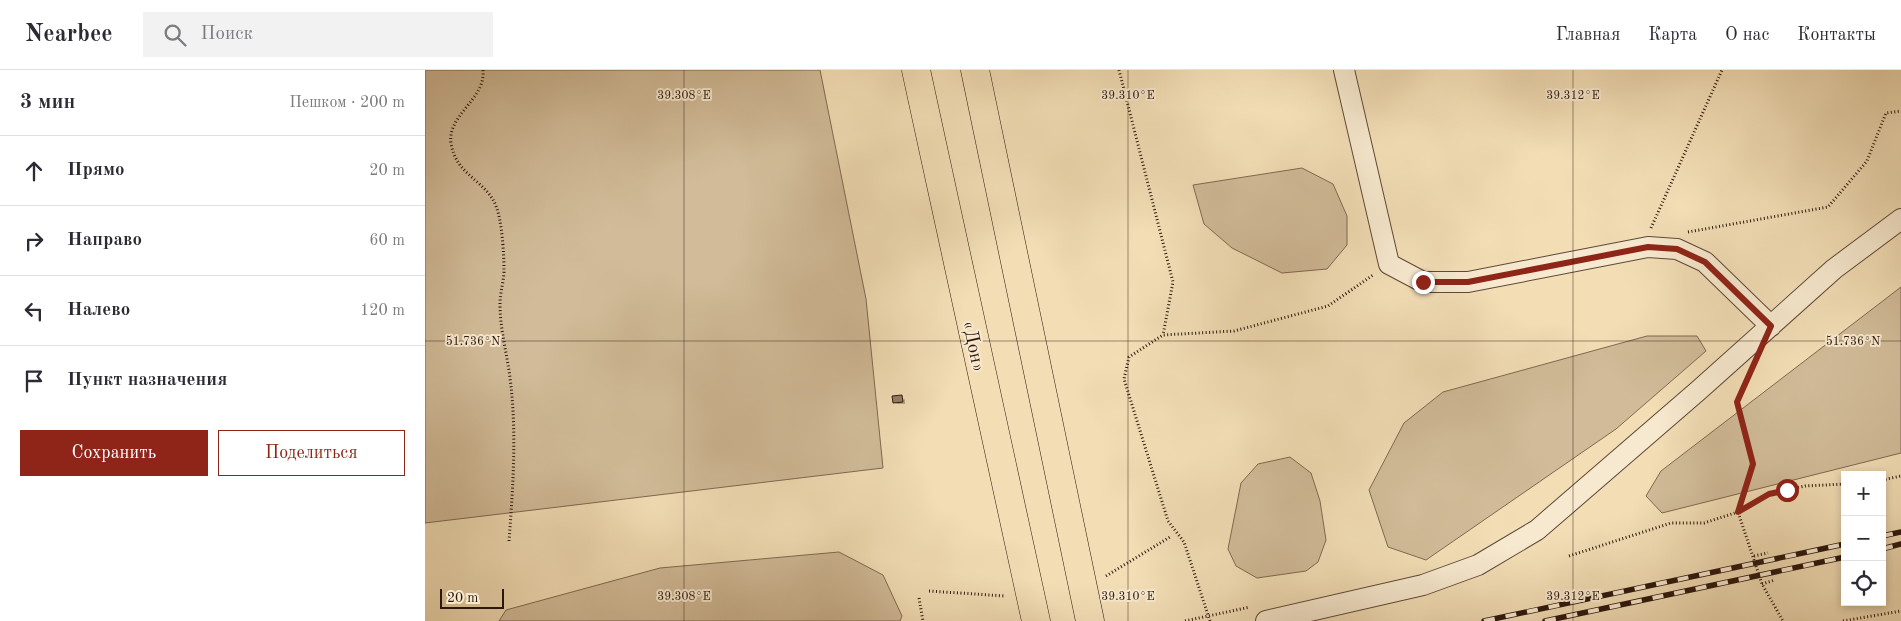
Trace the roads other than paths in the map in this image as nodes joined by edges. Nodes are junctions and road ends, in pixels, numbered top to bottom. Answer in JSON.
{"nodes":[{"id":1,"x":916,"y":70,"type":"edge"},
{"id":2,"x":975,"y":70,"type":"edge"},
{"id":3,"x":1345,"y":70,"type":"edge"},
{"id":4,"x":1901,"y":218,"type":"edge"},
{"id":5,"x":1771,"y":326,"type":"junction"},
{"id":6,"x":1261,"y":613,"type":"edge"},
{"id":7,"x":1036,"y":621,"type":"edge"},
{"id":8,"x":1090,"y":621,"type":"edge"}],
"edges":[{"from":1,"to":7,"type":"highway","name":"«Дон»"},
{"from":2,"to":8,"type":"highway"},
{"from":3,"to":5,"type":"street"},
{"from":4,"to":5,"type":"street"},
{"from":5,"to":6,"type":"street"}]}
